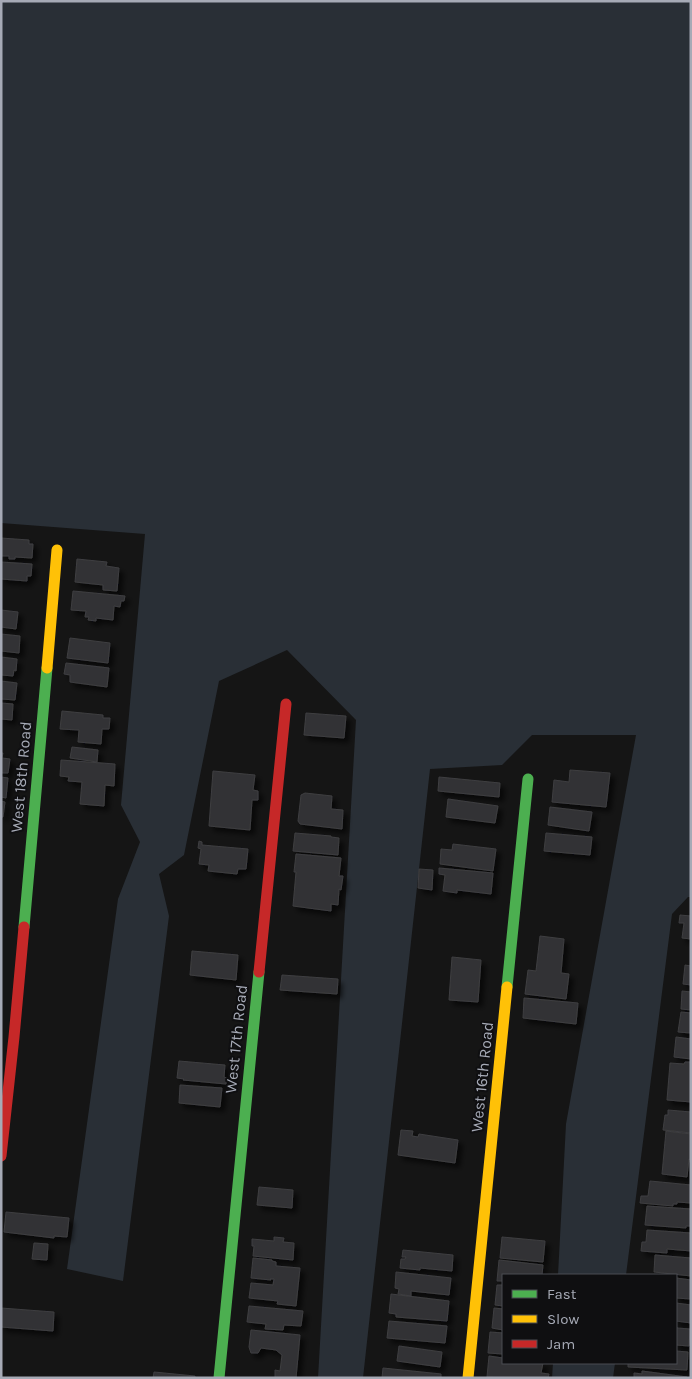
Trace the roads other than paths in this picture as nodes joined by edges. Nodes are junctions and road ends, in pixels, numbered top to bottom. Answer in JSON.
{"nodes":[{"id":1,"x":57,"y":550,"type":"dead end"},
{"id":2,"x":286,"y":704,"type":"dead end"},
{"id":3,"x":528,"y":779,"type":"dead end"},
{"id":4,"x":1,"y":1156,"type":"edge"},
{"id":5,"x":219,"y":1378,"type":"edge"},
{"id":6,"x":468,"y":1378,"type":"edge"}],
"edges":[{"from":1,"to":4,"type":"street","name":"West 18th Road"},
{"from":2,"to":5,"type":"street","name":"West 17th Road"},
{"from":3,"to":6,"type":"street","name":"West 16th Road"}]}
